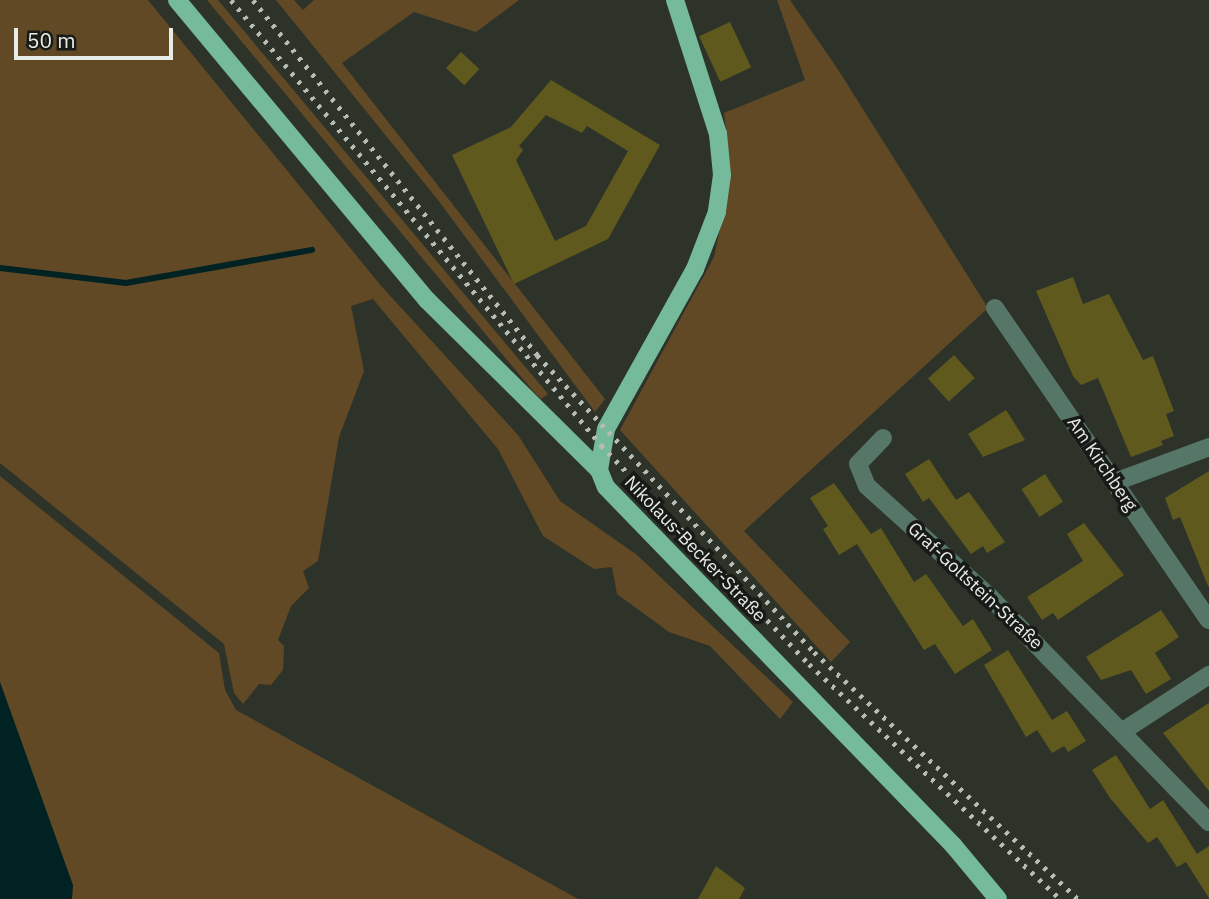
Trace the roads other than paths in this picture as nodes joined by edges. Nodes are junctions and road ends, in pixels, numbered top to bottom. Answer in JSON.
{"nodes":[{"id":1,"x":177,"y":0,"type":"edge"},
{"id":2,"x":676,"y":0,"type":"edge"},
{"id":3,"x":995,"y":308,"type":"dead end"},
{"id":4,"x":883,"y":438,"type":"dead end"},
{"id":5,"x":1209,"y":447,"type":"edge"},
{"id":6,"x":599,"y":470,"type":"junction"},
{"id":7,"x":1115,"y":482,"type":"junction"},
{"id":8,"x":1209,"y":620,"type":"edge"},
{"id":9,"x":1209,"y":675,"type":"edge"},
{"id":10,"x":1123,"y":731,"type":"junction"},
{"id":11,"x":1209,"y":822,"type":"edge"},
{"id":12,"x":998,"y":899,"type":"edge"}],
"edges":[{"from":1,"to":6,"type":"main road","name":"Nikolaus-Becker-Straße"},
{"from":2,"to":6,"type":"main road"},
{"from":3,"to":7,"type":"street","name":"Am Kirchberg"},
{"from":4,"to":10,"type":"street","name":"Graf-Goltstein-Straße"},
{"from":5,"to":7,"type":"street"},
{"from":6,"to":12,"type":"main road","name":"Nikolaus-Becker-Straße"},
{"from":7,"to":8,"type":"street","name":"Am Kirchberg"},
{"from":9,"to":10,"type":"street"},
{"from":10,"to":11,"type":"street","name":"Graf-Goltstein-Straße"}]}
